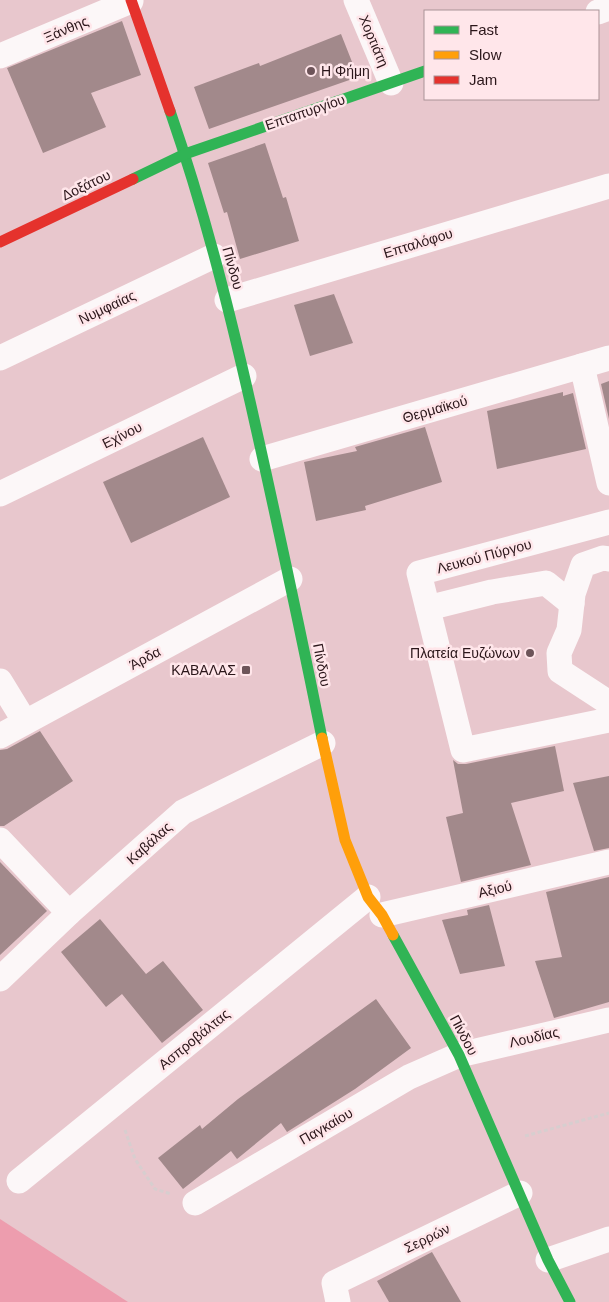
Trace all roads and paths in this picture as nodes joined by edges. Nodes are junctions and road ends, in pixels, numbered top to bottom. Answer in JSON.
{"nodes":[{"id":1,"x":356,"y":0,"type":"edge"},
{"id":2,"x":131,"y":1,"type":"edge"},
{"id":3,"x":0,"y":56,"type":"edge"},
{"id":4,"x":424,"y":71,"type":"edge"},
{"id":5,"x":391,"y":83,"type":"junction"},
{"id":6,"x":185,"y":154,"type":"junction"},
{"id":7,"x":609,"y":186,"type":"edge"},
{"id":8,"x":0,"y":242,"type":"edge"},
{"id":9,"x":214,"y":256,"type":"junction"},
{"id":10,"x":227,"y":300,"type":"junction"},
{"id":11,"x":0,"y":358,"type":"edge"},
{"id":12,"x":609,"y":358,"type":"edge"},
{"id":13,"x":582,"y":366,"type":"junction"},
{"id":14,"x":244,"y":376,"type":"junction"},
{"id":15,"x":262,"y":459,"type":"junction"},
{"id":16,"x":609,"y":483,"type":"edge"},
{"id":17,"x":0,"y":494,"type":"edge"},
{"id":18,"x":609,"y":522,"type":"edge"},
{"id":19,"x":609,"y":558,"type":"edge"},
{"id":20,"x":290,"y":579,"type":"junction"},
{"id":21,"x":572,"y":604,"type":"junction"},
{"id":22,"x":428,"y":608,"type":"junction"},
{"id":23,"x":0,"y":681,"type":"edge"},
{"id":24,"x":609,"y":703,"type":"edge"},
{"id":25,"x":609,"y":720,"type":"edge"},
{"id":26,"x":25,"y":722,"type":"junction"},
{"id":27,"x":0,"y":736,"type":"edge"},
{"id":28,"x":323,"y":743,"type":"junction"},
{"id":29,"x":0,"y":840,"type":"edge"},
{"id":30,"x":609,"y":862,"type":"edge"},
{"id":31,"x":375,"y":906,"type":"junction"},
{"id":32,"x":70,"y":913,"type":"junction"},
{"id":33,"x":0,"y":979,"type":"edge"},
{"id":34,"x":609,"y":1020,"type":"edge"},
{"id":35,"x":459,"y":1055,"type":"junction"},
{"id":36,"x":119,"y":1099,"type":"junction"},
{"id":37,"x":609,"y":1113,"type":"edge"},
{"id":38,"x":498,"y":1144,"type":"junction"},
{"id":39,"x":19,"y":1181,"type":"dead end"},
{"id":40,"x":520,"y":1192,"type":"junction"},
{"id":41,"x":195,"y":1203,"type":"joint"},
{"id":42,"x":609,"y":1239,"type":"edge"},
{"id":43,"x":548,"y":1260,"type":"junction"},
{"id":44,"x":336,"y":1292,"type":"edge"},
{"id":45,"x":570,"y":1302,"type":"edge"}],
"edges":[{"from":1,"to":5,"type":"street","name":"Χορτιάτη"},
{"from":2,"to":3,"type":"street","name":"Ξάνθης"},
{"from":2,"to":6,"type":"street","name":"Πίνδου"},
{"from":4,"to":5,"type":"street","name":"Επταπυργίου"},
{"from":5,"to":6,"type":"street","name":"Επταπυργίου"},
{"from":6,"to":8,"type":"street","name":"Δοξάτου"},
{"from":6,"to":9,"type":"street","name":"Πίνδου"},
{"from":7,"to":10,"type":"street","name":"Επταλόφου"},
{"from":9,"to":10,"type":"street","name":"Πίνδου"},
{"from":9,"to":11,"type":"street","name":"Νυμφαίας"},
{"from":10,"to":14,"type":"street","name":"Πίνδου"},
{"from":12,"to":13,"type":"street","name":"Θερμαϊκού"},
{"from":13,"to":15,"type":"street","name":"Θερμαϊκού"},
{"from":13,"to":16,"type":"street"},
{"from":14,"to":15,"type":"street","name":"Πίνδου"},
{"from":14,"to":17,"type":"street","name":"Εχίνου"},
{"from":15,"to":20,"type":"street","name":"Πίνδου"},
{"from":18,"to":22,"type":"street","name":"Λευκού Πύργου"},
{"from":19,"to":21,"type":"street"},
{"from":20,"to":26,"type":"street","name":"Άρδα"},
{"from":20,"to":28,"type":"street","name":"Πίνδου"},
{"from":21,"to":22,"type":"street"},
{"from":21,"to":24,"type":"street"},
{"from":22,"to":25,"type":"street","name":"Λευκού Πύργου"},
{"from":23,"to":26,"type":"street"},
{"from":26,"to":27,"type":"street","name":"Άρδα"},
{"from":28,"to":31,"type":"street","name":"Πίνδου"},
{"from":28,"to":32,"type":"street","name":"Καβάλας"},
{"from":29,"to":32,"type":"street"},
{"from":30,"to":31,"type":"street","name":"Αξιού"},
{"from":31,"to":35,"type":"street","name":"Πίνδου"},
{"from":31,"to":36,"type":"street","name":"Ασπροβάλτας"},
{"from":32,"to":33,"type":"street","name":"Καβάλας"},
{"from":34,"to":35,"type":"street","name":"Λουδίας"},
{"from":35,"to":38,"type":"street","name":"Πίνδου"},
{"from":35,"to":41,"type":"street","name":"Παγκαίου"},
{"from":36,"to":39,"type":"street","name":"Ασπροβάλτας"},
{"from":36,"to":41,"type":"path"},
{"from":37,"to":38,"type":"path"},
{"from":38,"to":40,"type":"street","name":"Πίνδου"},
{"from":40,"to":43,"type":"street","name":"Πίνδου"},
{"from":40,"to":44,"type":"street","name":"Σερρών"},
{"from":42,"to":43,"type":"street"},
{"from":43,"to":45,"type":"street","name":"Πίνδου"}]}
